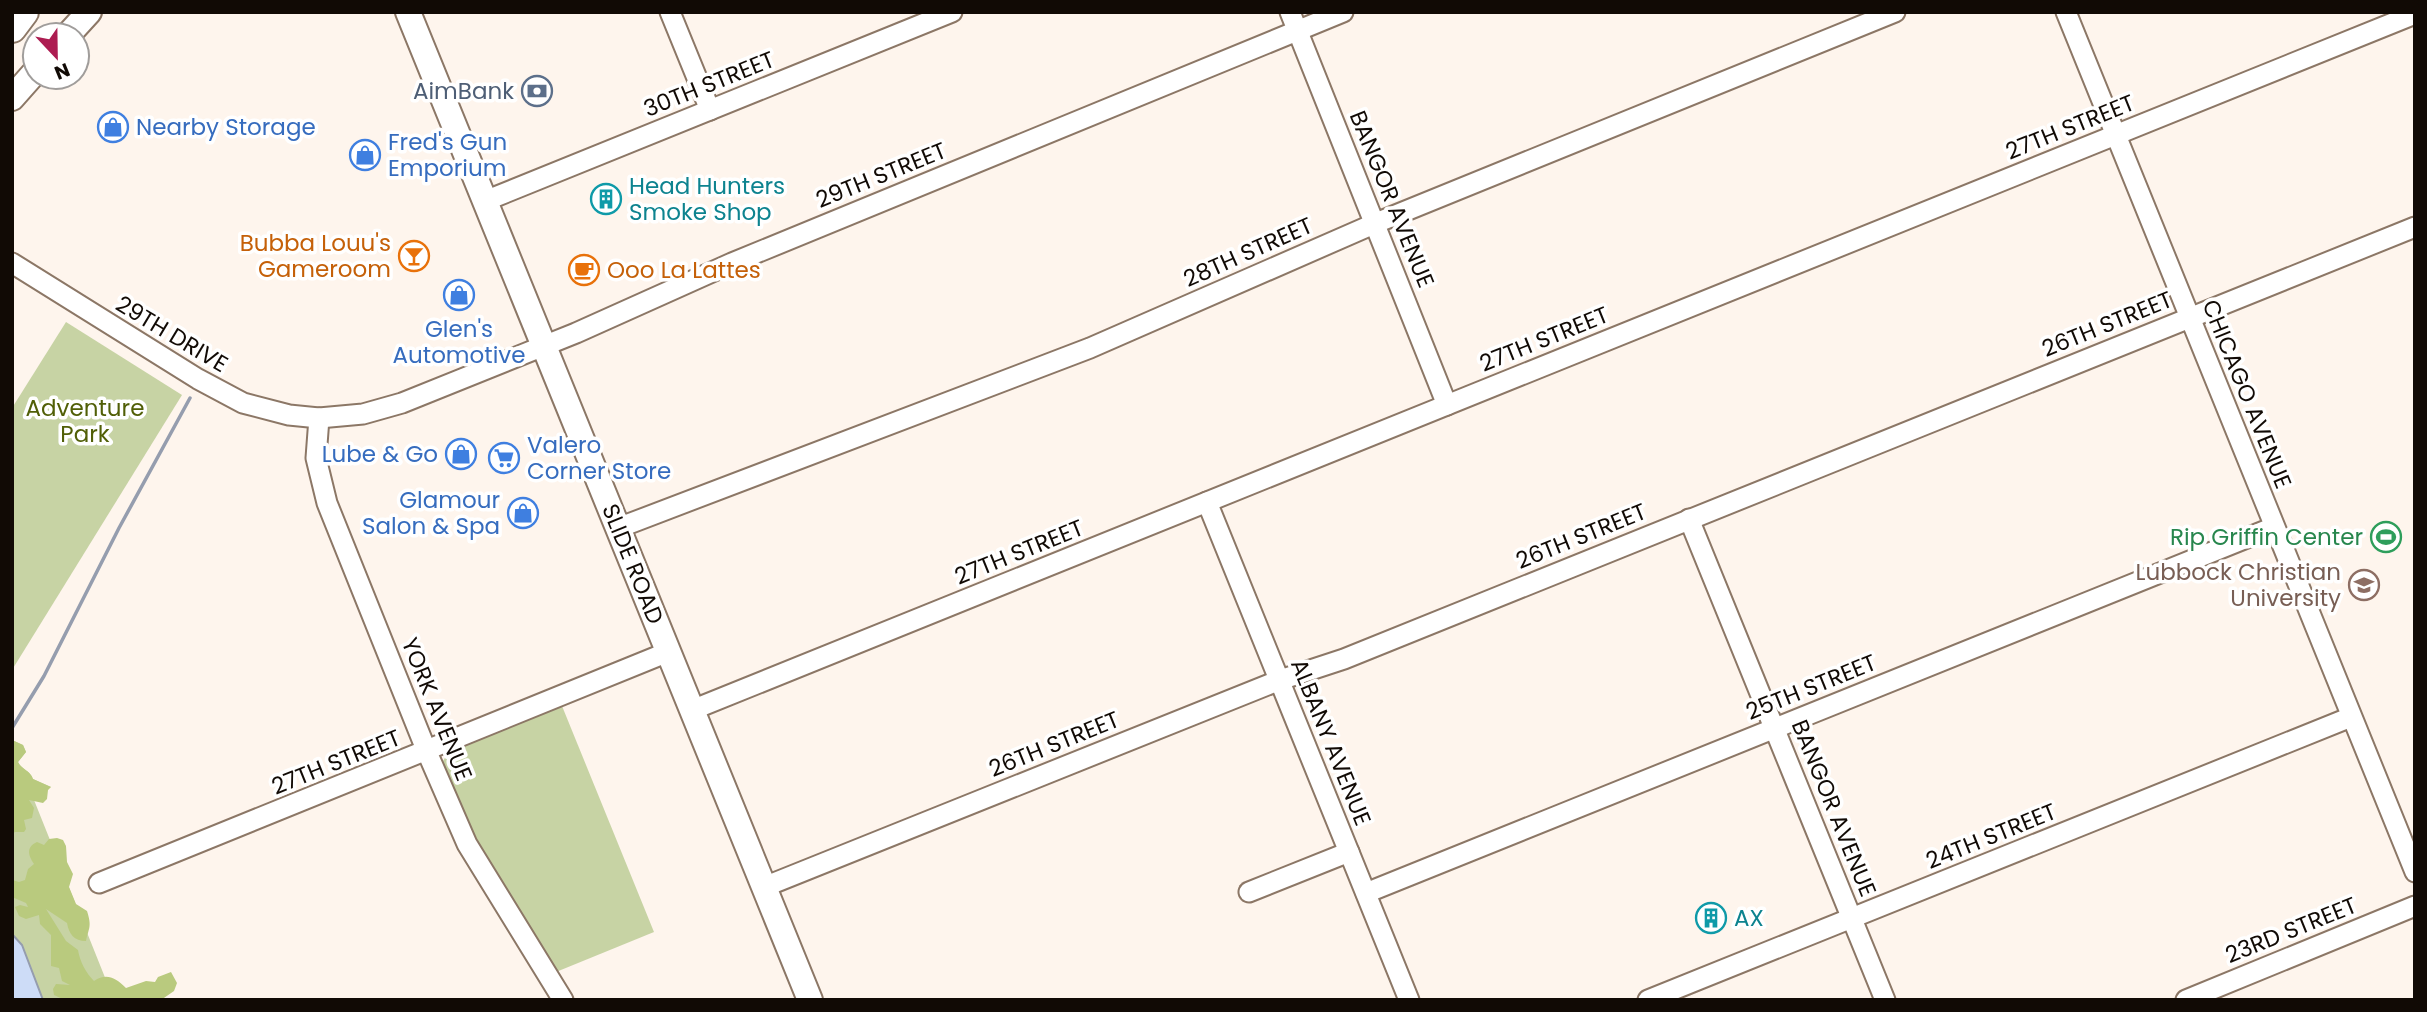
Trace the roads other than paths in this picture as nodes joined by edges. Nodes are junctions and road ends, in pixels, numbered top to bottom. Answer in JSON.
{"nodes":[{"id":1,"x":24,"y":12,"type":"edge"},
{"id":2,"x":408,"y":12,"type":"edge"},
{"id":3,"x":670,"y":12,"type":"edge"},
{"id":4,"x":952,"y":12,"type":"edge"},
{"id":5,"x":1290,"y":12,"type":"edge"},
{"id":6,"x":1343,"y":12,"type":"edge"},
{"id":7,"x":1895,"y":12,"type":"edge"},
{"id":8,"x":2066,"y":12,"type":"edge"},
{"id":9,"x":2415,"y":14,"type":"edge"},
{"id":10,"x":12,"y":28,"type":"edge"},
{"id":11,"x":1298,"y":31,"type":"junction"},
{"id":12,"x":710,"y":110,"type":"junction"},
{"id":13,"x":2115,"y":135,"type":"junction"},
{"id":14,"x":485,"y":201,"type":"junction"},
{"id":15,"x":1376,"y":223,"type":"junction"},
{"id":16,"x":2415,"y":227,"type":"edge"},
{"id":17,"x":12,"y":262,"type":"edge"},
{"id":18,"x":2189,"y":318,"type":"junction"},
{"id":19,"x":544,"y":345,"type":"junction"},
{"id":20,"x":1447,"y":405,"type":"junction"},
{"id":21,"x":318,"y":418,"type":"junction"},
{"id":22,"x":1207,"y":502,"type":"junction"},
{"id":23,"x":1689,"y":519,"type":"junction"},
{"id":24,"x":2274,"y":527,"type":"junction"},
{"id":25,"x":618,"y":528,"type":"junction"},
{"id":26,"x":668,"y":652,"type":"junction"},
{"id":27,"x":1280,"y":680,"type":"junction"},
{"id":28,"x":692,"y":710,"type":"junction"},
{"id":29,"x":2351,"y":717,"type":"junction"},
{"id":30,"x":1775,"y":729,"type":"junction"},
{"id":31,"x":427,"y":752,"type":"junction"},
{"id":32,"x":1349,"y":852,"type":"junction"},
{"id":33,"x":2415,"y":872,"type":"edge"},
{"id":34,"x":99,"y":883,"type":"dead end"},
{"id":35,"x":764,"y":887,"type":"junction"},
{"id":36,"x":1249,"y":892,"type":"dead end"},
{"id":37,"x":1366,"y":893,"type":"junction"},
{"id":38,"x":2415,"y":906,"type":"edge"},
{"id":39,"x":1852,"y":918,"type":"junction"},
{"id":40,"x":562,"y":1000,"type":"edge"},
{"id":41,"x":810,"y":1000,"type":"edge"},
{"id":42,"x":1409,"y":1000,"type":"edge"},
{"id":43,"x":1648,"y":1000,"type":"edge"},
{"id":44,"x":1885,"y":1000,"type":"edge"},
{"id":45,"x":2186,"y":1000,"type":"edge"}],
"edges":[{"from":1,"to":10,"type":"highway"},
{"from":2,"to":14,"type":"main road","name":"SLIDE ROAD"},
{"from":3,"to":12,"type":"street"},
{"from":4,"to":12,"type":"street","name":"30TH STREET"},
{"from":5,"to":11,"type":"street","name":"BANGOR AVENUE"},
{"from":6,"to":11,"type":"street","name":"29TH STREET"},
{"from":7,"to":15,"type":"street","name":"28TH STREET"},
{"from":8,"to":13,"type":"street","name":"CHICAGO AVENUE"},
{"from":9,"to":13,"type":"street","name":"27TH STREET"},
{"from":11,"to":15,"type":"street","name":"BANGOR AVENUE"},
{"from":11,"to":19,"type":"street","name":"29TH STREET"},
{"from":12,"to":14,"type":"street","name":"30TH STREET"},
{"from":13,"to":18,"type":"street","name":"CHICAGO AVENUE"},
{"from":13,"to":20,"type":"street","name":"27TH STREET"},
{"from":14,"to":19,"type":"main road","name":"SLIDE ROAD"},
{"from":15,"to":20,"type":"street","name":"BANGOR AVENUE"},
{"from":15,"to":25,"type":"street","name":"28TH STREET"},
{"from":16,"to":18,"type":"street","name":"26TH STREET"},
{"from":17,"to":21,"type":"street","name":"29TH DRIVE"},
{"from":18,"to":23,"type":"street","name":"26TH STREET"},
{"from":18,"to":24,"type":"street","name":"CHICAGO AVENUE"},
{"from":19,"to":21,"type":"street","name":"29TH STREET"},
{"from":19,"to":25,"type":"main road","name":"SLIDE ROAD"},
{"from":20,"to":22,"type":"street","name":"27TH STREET"},
{"from":21,"to":31,"type":"street","name":"YORK AVENUE"},
{"from":22,"to":27,"type":"street","name":"ALBANY AVENUE"},
{"from":22,"to":28,"type":"street","name":"27TH STREET"},
{"from":23,"to":27,"type":"street","name":"26TH STREET"},
{"from":23,"to":30,"type":"street","name":"BANGOR AVENUE"},
{"from":24,"to":29,"type":"street","name":"CHICAGO AVENUE"},
{"from":24,"to":30,"type":"street","name":"25TH STREET"},
{"from":25,"to":26,"type":"main road","name":"SLIDE ROAD"},
{"from":26,"to":28,"type":"main road","name":"SLIDE ROAD"},
{"from":26,"to":31,"type":"street","name":"27TH STREET"},
{"from":27,"to":32,"type":"street","name":"ALBANY AVENUE"},
{"from":27,"to":35,"type":"street","name":"26TH STREET"},
{"from":28,"to":35,"type":"main road","name":"SLIDE ROAD"},
{"from":29,"to":33,"type":"street","name":"CHICAGO AVENUE"},
{"from":29,"to":39,"type":"street","name":"24TH STREET"},
{"from":30,"to":37,"type":"street","name":"25TH STREET"},
{"from":30,"to":39,"type":"street","name":"BANGOR AVENUE"},
{"from":31,"to":34,"type":"street","name":"27TH STREET"},
{"from":31,"to":40,"type":"street","name":"YORK AVENUE"},
{"from":32,"to":36,"type":"street"},
{"from":32,"to":37,"type":"street","name":"ALBANY AVENUE"},
{"from":35,"to":41,"type":"main road","name":"SLIDE ROAD"},
{"from":37,"to":42,"type":"street","name":"ALBANY AVENUE"},
{"from":38,"to":45,"type":"street","name":"23RD STREET"},
{"from":39,"to":43,"type":"street","name":"24TH STREET"},
{"from":39,"to":44,"type":"street","name":"BANGOR AVENUE"}]}
